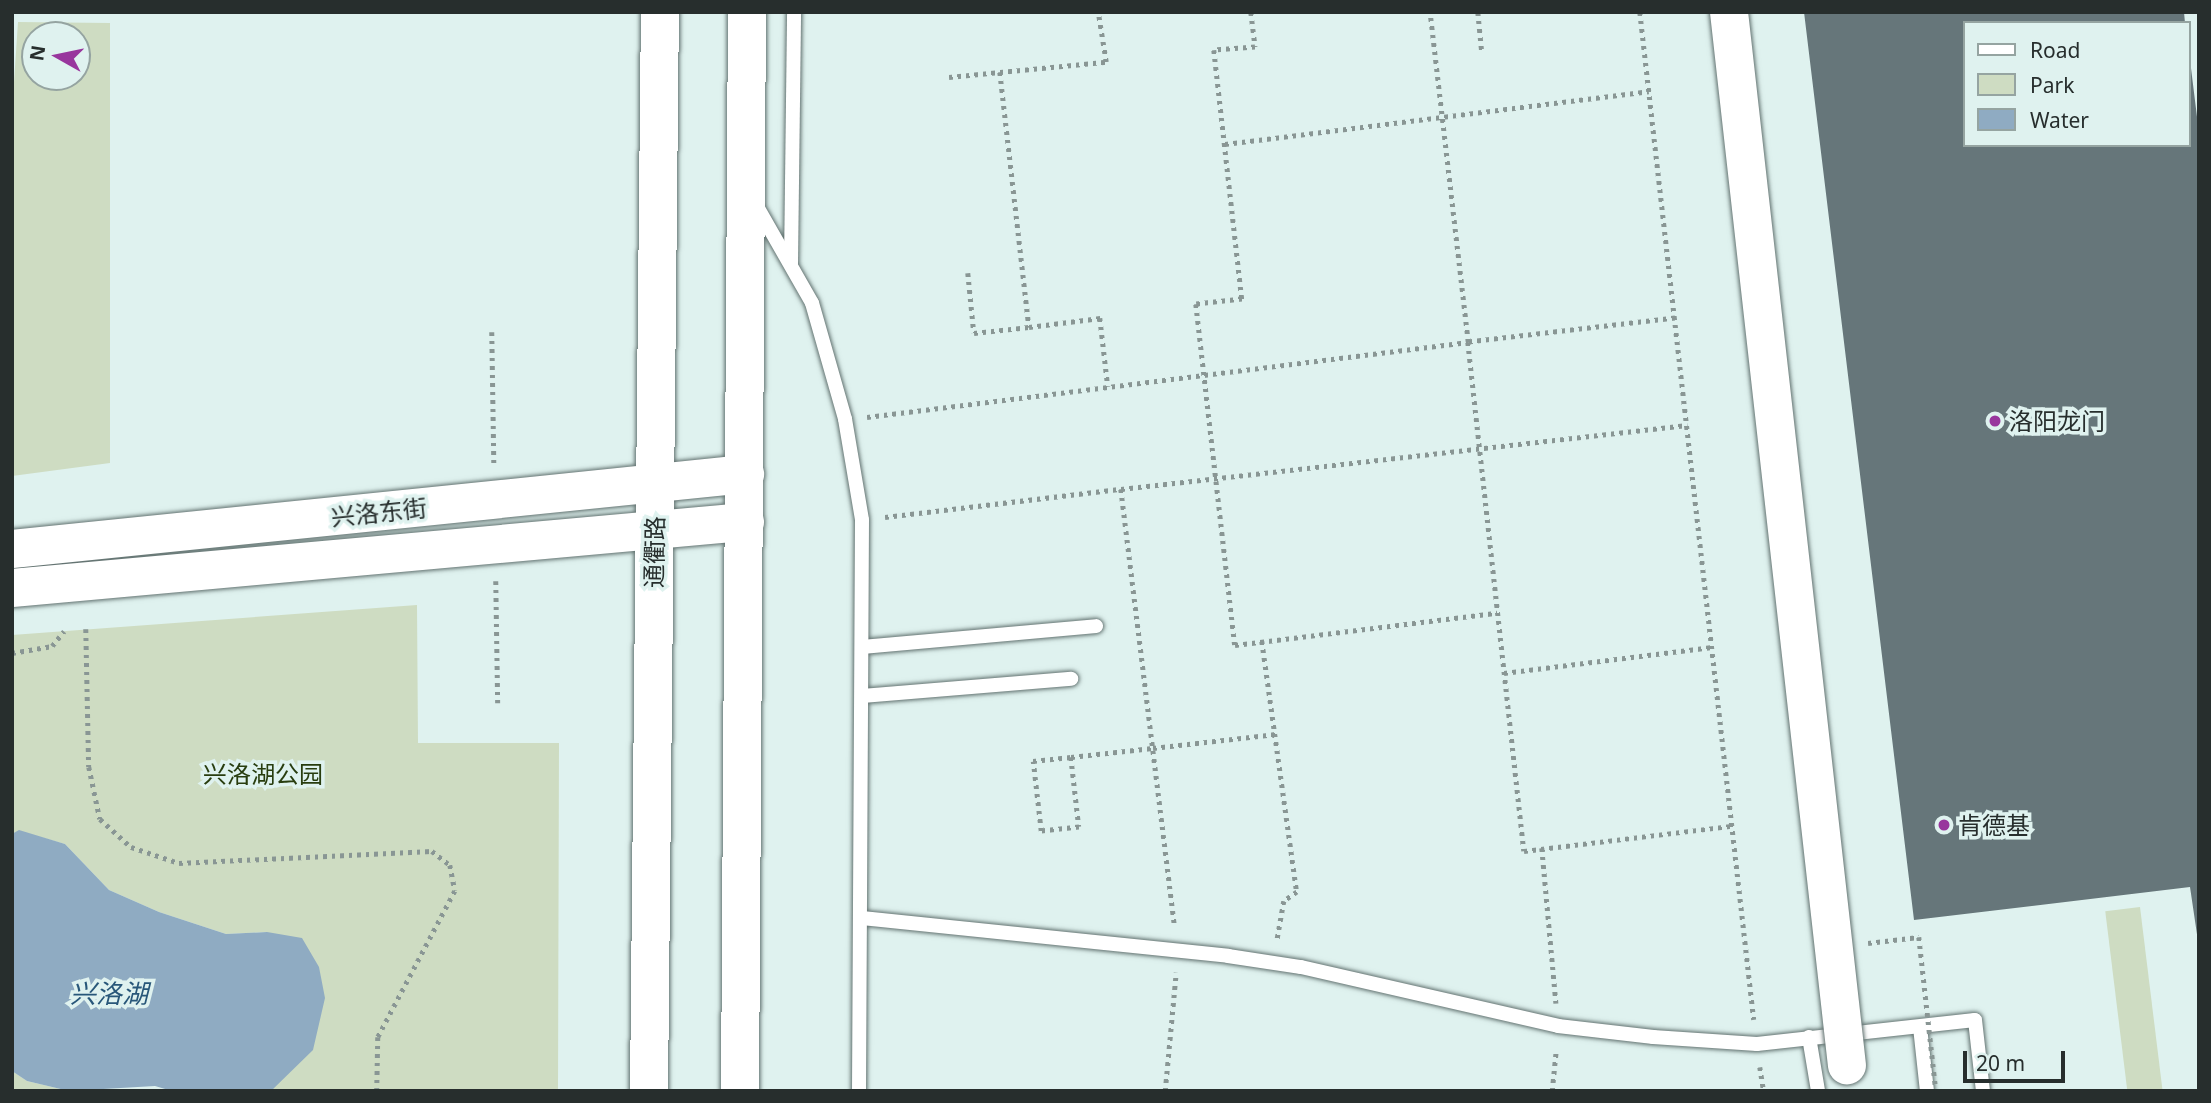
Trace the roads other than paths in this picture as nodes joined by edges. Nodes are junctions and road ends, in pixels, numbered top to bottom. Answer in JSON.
{"nodes":[{"id":1,"x":660,"y":12,"type":"edge"},
{"id":2,"x":747,"y":12,"type":"edge"},
{"id":3,"x":794,"y":12,"type":"edge"},
{"id":4,"x":1729,"y":12,"type":"edge"},
{"id":5,"x":748,"y":190,"type":"junction"},
{"id":6,"x":791,"y":266,"type":"junction"},
{"id":7,"x":745,"y":474,"type":"junction"},
{"id":8,"x":655,"y":484,"type":"junction"},
{"id":9,"x":745,"y":522,"type":"junction"},
{"id":10,"x":654,"y":532,"type":"junction"},
{"id":11,"x":12,"y":549,"type":"edge"},
{"id":12,"x":12,"y":588,"type":"edge"},
{"id":13,"x":1096,"y":626,"type":"dead end"},
{"id":14,"x":862,"y":648,"type":"junction"},
{"id":15,"x":1071,"y":679,"type":"dead end"},
{"id":16,"x":862,"y":696,"type":"junction"},
{"id":17,"x":862,"y":918,"type":"junction"},
{"id":18,"x":1920,"y":1027,"type":"junction"},
{"id":19,"x":1809,"y":1037,"type":"junction"},
{"id":20,"x":649,"y":1091,"type":"edge"},
{"id":21,"x":740,"y":1091,"type":"edge"},
{"id":22,"x":859,"y":1091,"type":"edge"},
{"id":23,"x":1818,"y":1091,"type":"edge"},
{"id":24,"x":1850,"y":1091,"type":"edge"},
{"id":25,"x":1927,"y":1091,"type":"edge"},
{"id":26,"x":1983,"y":1091,"type":"edge"}],
"edges":[{"from":1,"to":8,"type":"street","name":"通衢路"},
{"from":2,"to":5,"type":"street"},
{"from":3,"to":6,"type":"lane"},
{"from":4,"to":24,"type":"street","bridge":true},
{"from":5,"to":6,"type":"lane"},
{"from":5,"to":7,"type":"street"},
{"from":6,"to":14,"type":"lane"},
{"from":7,"to":8,"type":"street","name":"兴洛东街"},
{"from":7,"to":9,"type":"street"},
{"from":8,"to":10,"type":"street","name":"通衢路"},
{"from":8,"to":11,"type":"street","name":"兴洛东街"},
{"from":9,"to":10,"type":"street","name":"兴洛东街"},
{"from":9,"to":21,"type":"street"},
{"from":10,"to":12,"type":"street","name":"兴洛东街"},
{"from":10,"to":20,"type":"street","name":"通衢路"},
{"from":13,"to":14,"type":"lane"},
{"from":14,"to":16,"type":"lane"},
{"from":15,"to":16,"type":"lane"},
{"from":16,"to":17,"type":"lane"},
{"from":17,"to":19,"type":"lane"},
{"from":17,"to":22,"type":"lane"},
{"from":18,"to":19,"type":"lane"},
{"from":18,"to":25,"type":"lane"},
{"from":18,"to":26,"type":"lane"},
{"from":19,"to":23,"type":"lane"}]}
